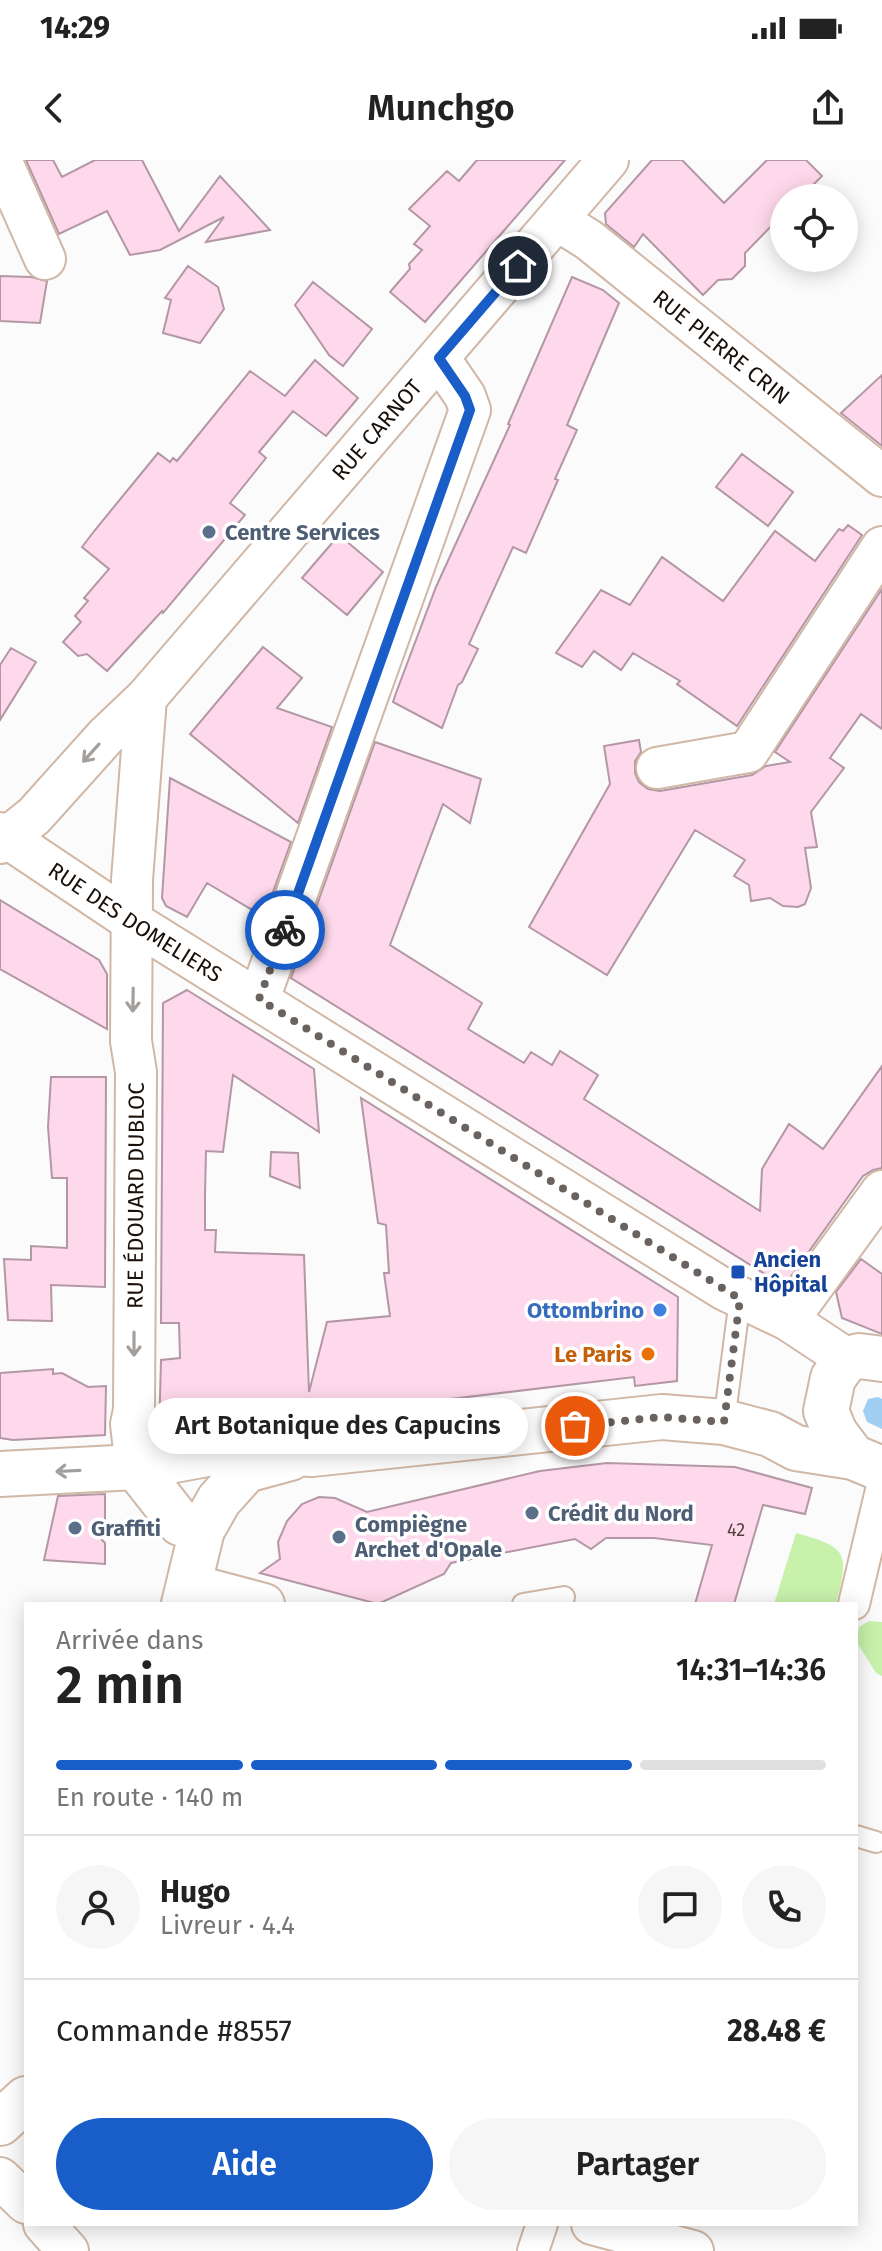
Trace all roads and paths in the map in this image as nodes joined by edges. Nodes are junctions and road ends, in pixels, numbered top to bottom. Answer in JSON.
{"nodes":[{"id":1,"x":1,"y":160,"type":"edge"},
{"id":2,"x":608,"y":160,"type":"edge"},
{"id":3,"x":557,"y":220,"type":"junction"},
{"id":4,"x":45,"y":259,"type":"dead end"},
{"id":5,"x":439,"y":358,"type":"junction"},
{"id":6,"x":882,"y":476,"type":"edge"},
{"id":7,"x":882,"y":547,"type":"edge"},
{"id":8,"x":146,"y":698,"type":"junction"},
{"id":9,"x":657,"y":768,"type":"dead end"},
{"id":10,"x":3,"y":838,"type":"edge"},
{"id":11,"x":133,"y":922,"type":"junction"},
{"id":12,"x":259,"y":999,"type":"junction"},
{"id":13,"x":882,"y":1191,"type":"edge"},
{"id":14,"x":740,"y":1299,"type":"junction"},
{"id":15,"x":788,"y":1320,"type":"junction"},
{"id":16,"x":864,"y":1359,"type":"edge"},
{"id":17,"x":826,"y":1411,"type":"junction"},
{"id":18,"x":724,"y":1422,"type":"junction"},
{"id":19,"x":770,"y":1434,"type":"junction"},
{"id":20,"x":234,"y":1449,"type":"junction"},
{"id":21,"x":312,"y":1454,"type":"junction"},
{"id":22,"x":136,"y":1467,"type":"junction"},
{"id":23,"x":872,"y":1471,"type":"edge"},
{"id":24,"x":0,"y":1474,"type":"edge"},
{"id":25,"x":191,"y":1527,"type":"junction"},
{"id":26,"x":181,"y":1597,"type":"edge"},
{"id":27,"x":564,"y":1597,"type":"dead end"},
{"id":28,"x":240,"y":1602,"type":"edge"},
{"id":29,"x":535,"y":1602,"type":"edge"},
{"id":30,"x":854,"y":1602,"type":"edge"},
{"id":31,"x":24,"y":2101,"type":"edge"},
{"id":32,"x":0,"y":2123,"type":"edge"},
{"id":33,"x":0,"y":2178,"type":"edge"},
{"id":34,"x":24,"y":2201,"type":"edge"},
{"id":35,"x":541,"y":2226,"type":"edge"},
{"id":36,"x":599,"y":2226,"type":"edge"},
{"id":37,"x":533,"y":2251,"type":"edge"},
{"id":38,"x":693,"y":2251,"type":"edge"}],
"edges":[{"from":1,"to":4,"type":"street"},
{"from":2,"to":3,"type":"street","name":"RUE CARNOT"},
{"from":3,"to":5,"type":"street","name":"RUE CARNOT"},
{"from":3,"to":6,"type":"street","name":"RUE PIERRE CRIN"},
{"from":5,"to":8,"type":"street","name":"RUE CARNOT"},
{"from":5,"to":12,"type":"street"},
{"from":7,"to":9,"type":"street"},
{"from":8,"to":10,"type":"street","name":"RUE CARNOT","one_way":true},
{"from":8,"to":11,"type":"street"},
{"from":10,"to":11,"type":"street","name":"RUE DES DOMELIERS"},
{"from":11,"to":12,"type":"street","name":"RUE DES DOMELIERS"},
{"from":11,"to":22,"type":"street","name":"RUE ÉDOUARD DUBLOC","one_way":true},
{"from":12,"to":14,"type":"street","name":"RUE DES DOMELIERS"},
{"from":13,"to":15,"type":"street"},
{"from":14,"to":15,"type":"street","name":"RUE DES DOMELIERS"},
{"from":14,"to":18,"type":"lane"},
{"from":15,"to":16,"type":"street","name":"RUE DES DOMELIERS"},
{"from":16,"to":17,"type":"street"},
{"from":17,"to":19,"type":"street"},
{"from":17,"to":23,"type":"street"},
{"from":18,"to":19,"type":"street"},
{"from":18,"to":21,"type":"street"},
{"from":19,"to":23,"type":"street"},
{"from":20,"to":21,"type":"street"},
{"from":20,"to":22,"type":"street"},
{"from":20,"to":25,"type":"street"},
{"from":21,"to":25,"type":"street"},
{"from":22,"to":24,"type":"street","one_way":true},
{"from":22,"to":25,"type":"street"},
{"from":23,"to":30,"type":"street"},
{"from":25,"to":26,"type":"street"},
{"from":26,"to":28,"type":"street"},
{"from":27,"to":29,"type":"lane"},
{"from":31,"to":32,"type":"street"},
{"from":33,"to":34,"type":"street"},
{"from":35,"to":37,"type":"street"},
{"from":36,"to":38,"type":"street"}]}
